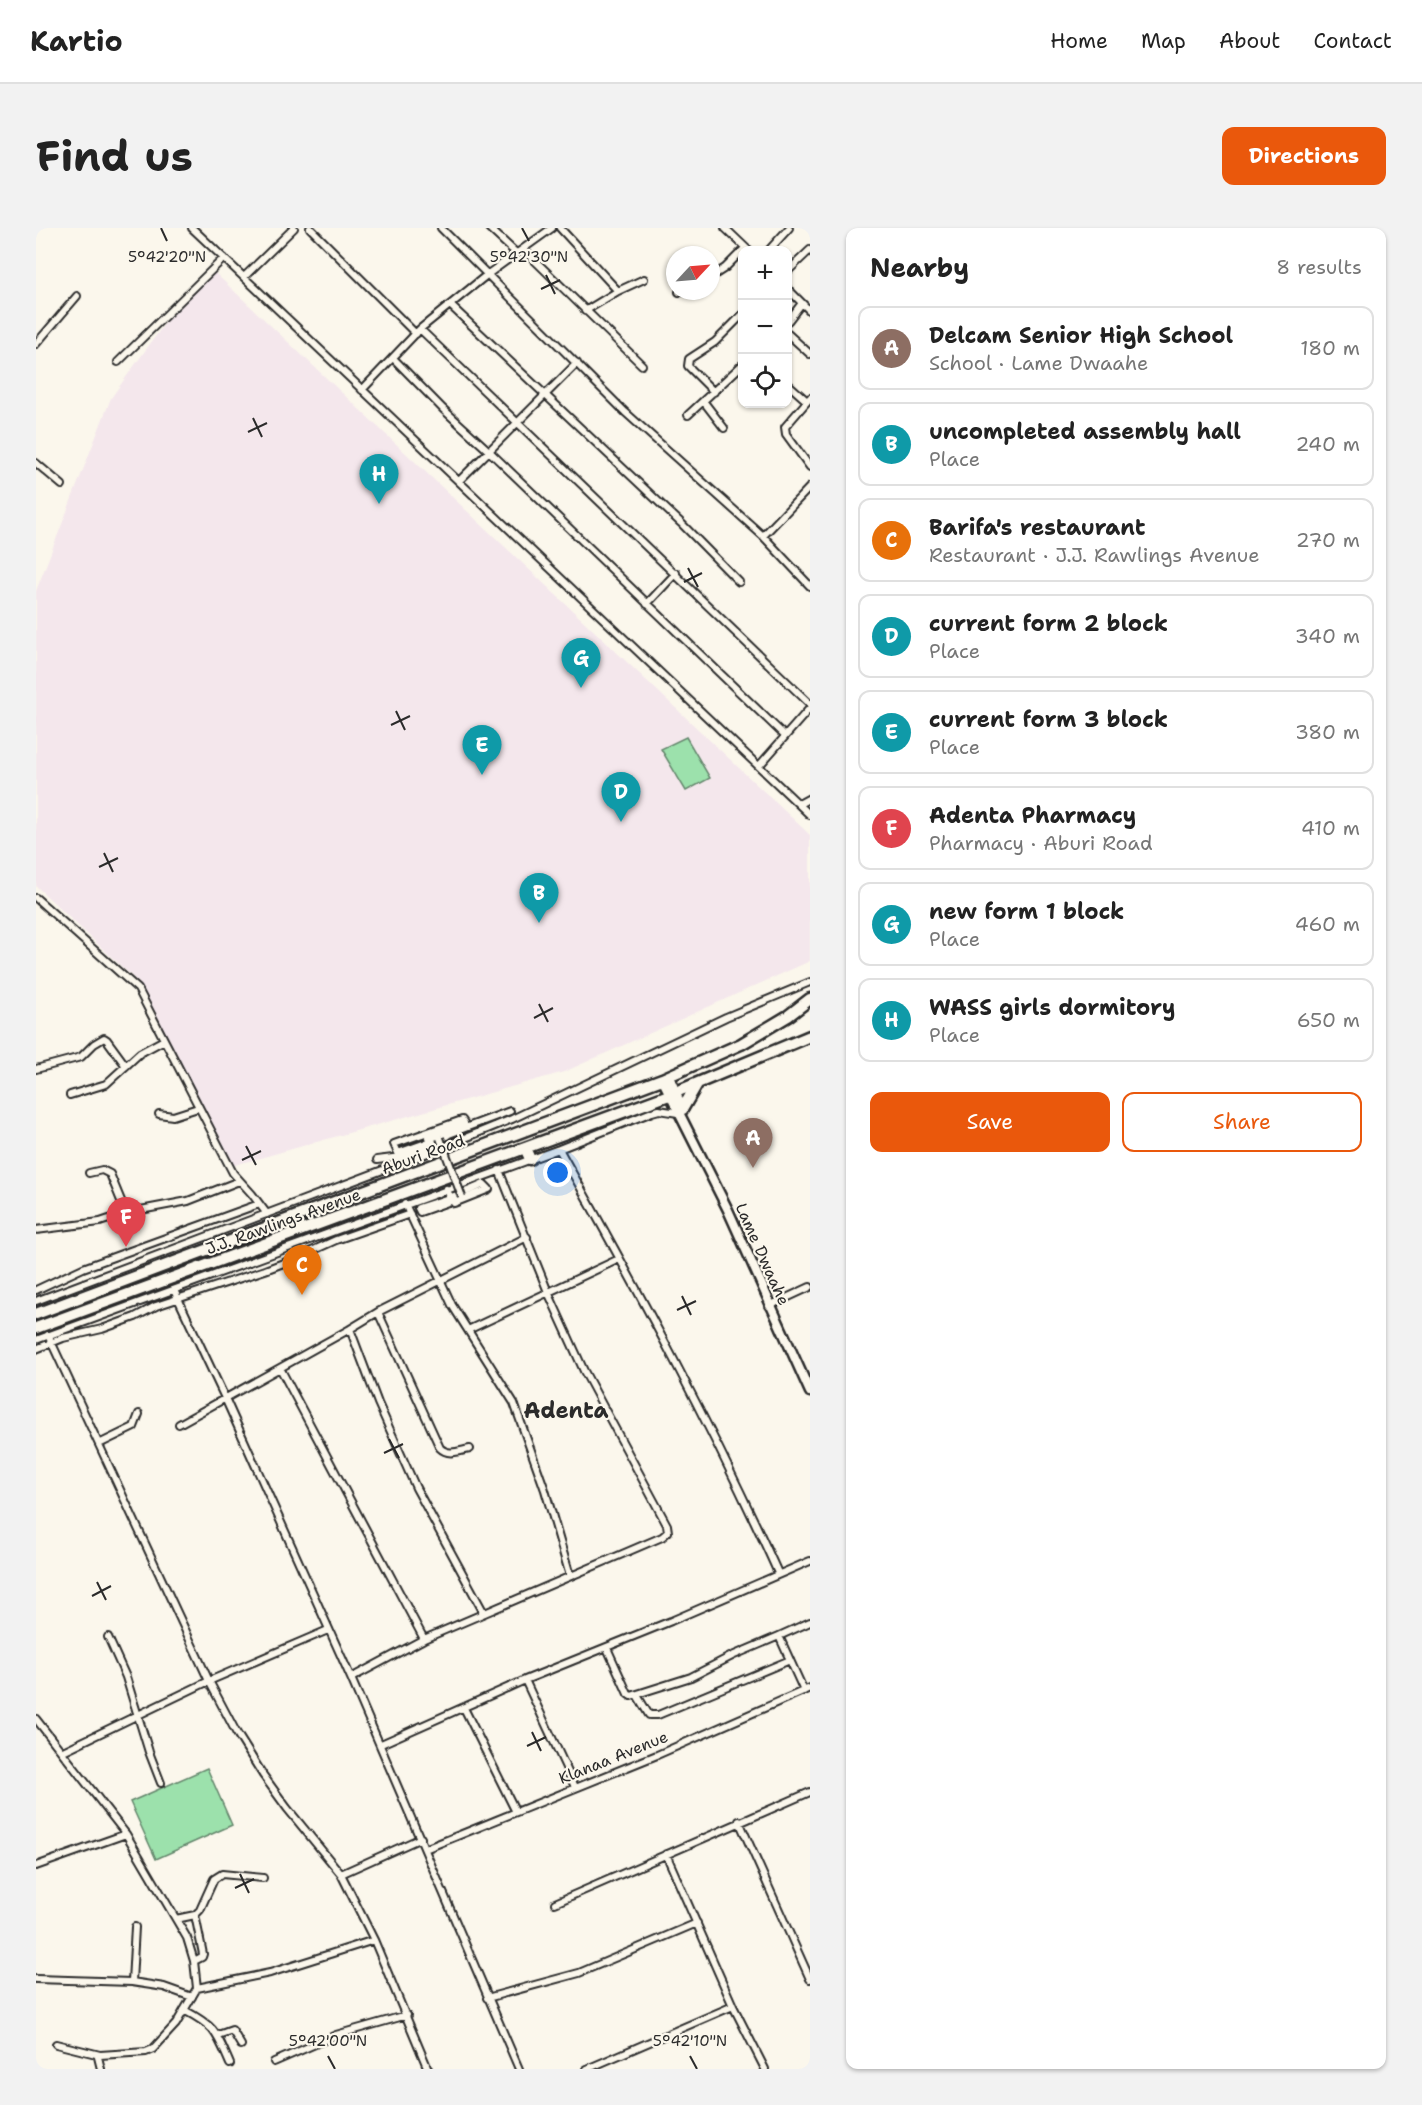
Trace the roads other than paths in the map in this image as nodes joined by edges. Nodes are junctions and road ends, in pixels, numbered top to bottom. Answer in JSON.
{"nodes":[{"id":1,"x":192,"y":228,"type":"edge"},
{"id":2,"x":294,"y":228,"type":"edge"},
{"id":3,"x":310,"y":228,"type":"edge"},
{"id":4,"x":441,"y":228,"type":"edge"},
{"id":5,"x":489,"y":228,"type":"edge"},
{"id":6,"x":535,"y":228,"type":"edge"},
{"id":7,"x":552,"y":228,"type":"edge"},
{"id":8,"x":560,"y":228,"type":"edge"},
{"id":9,"x":725,"y":228,"type":"edge"},
{"id":10,"x":737,"y":228,"type":"edge"},
{"id":11,"x":789,"y":228,"type":"edge"},
{"id":12,"x":731,"y":234,"type":"junction"},
{"id":13,"x":542,"y":235,"type":"junction"},
{"id":14,"x":742,"y":246,"type":"edge"},
{"id":15,"x":773,"y":246,"type":"edge"},
{"id":16,"x":523,"y":249,"type":"junction"},
{"id":17,"x":810,"y":250,"type":"edge"},
{"id":18,"x":516,"y":254,"type":"junction"},
{"id":19,"x":738,"y":256,"type":"edge"},
{"id":20,"x":224,"y":258,"type":"junction"},
{"id":21,"x":792,"y":267,"type":"edge"},
{"id":22,"x":720,"y":271,"type":"edge"},
{"id":23,"x":488,"y":274,"type":"junction"},
{"id":24,"x":244,"y":277,"type":"junction"},
{"id":25,"x":644,"y":279,"type":"dead end"},
{"id":26,"x":618,"y":291,"type":"junction"},
{"id":27,"x":792,"y":293,"type":"edge"},
{"id":28,"x":77,"y":296,"type":"dead end"},
{"id":29,"x":450,"y":305,"type":"junction"},
{"id":30,"x":807,"y":306,"type":"edge"},
{"id":31,"x":585,"y":311,"type":"junction"},
{"id":32,"x":792,"y":318,"type":"edge"},
{"id":33,"x":738,"y":319,"type":"edge"},
{"id":34,"x":418,"y":332,"type":"junction"},
{"id":35,"x":792,"y":338,"type":"edge"},
{"id":36,"x":36,"y":344,"type":"edge"},
{"id":37,"x":810,"y":354,"type":"edge"},
{"id":38,"x":393,"y":358,"type":"junction"},
{"id":39,"x":118,"y":362,"type":"dead end"},
{"id":40,"x":577,"y":363,"type":"junction"},
{"id":41,"x":642,"y":365,"type":"dead end"},
{"id":42,"x":738,"y":369,"type":"edge"},
{"id":43,"x":792,"y":387,"type":"edge"},
{"id":44,"x":362,"y":390,"type":"junction"},
{"id":45,"x":714,"y":392,"type":"junction"},
{"id":46,"x":545,"y":395,"type":"junction"},
{"id":47,"x":808,"y":399,"type":"edge"},
{"id":48,"x":704,"y":402,"type":"junction"},
{"id":49,"x":688,"y":415,"type":"dead end"},
{"id":50,"x":517,"y":423,"type":"junction"},
{"id":51,"x":724,"y":428,"type":"dead end"},
{"id":52,"x":490,"y":452,"type":"junction"},
{"id":53,"x":36,"y":463,"type":"edge"},
{"id":54,"x":810,"y":466,"type":"edge"},
{"id":55,"x":459,"y":481,"type":"junction"},
{"id":56,"x":62,"y":485,"type":"dead end"},
{"id":57,"x":810,"y":487,"type":"edge"},
{"id":58,"x":763,"y":536,"type":"junction"},
{"id":59,"x":676,"y":573,"type":"junction"},
{"id":60,"x":739,"y":582,"type":"dead end"},
{"id":61,"x":810,"y":586,"type":"edge"},
{"id":62,"x":647,"y":604,"type":"junction"},
{"id":63,"x":810,"y":706,"type":"edge"},
{"id":64,"x":785,"y":736,"type":"junction"},
{"id":65,"x":759,"y":766,"type":"junction"},
{"id":66,"x":810,"y":798,"type":"edge"},
{"id":67,"x":799,"y":804,"type":"junction"},
{"id":68,"x":810,"y":815,"type":"edge"},
{"id":69,"x":36,"y":898,"type":"edge"},
{"id":70,"x":810,"y":982,"type":"edge"},
{"id":71,"x":810,"y":999,"type":"edge"},
{"id":72,"x":810,"y":1036,"type":"edge"},
{"id":73,"x":164,"y":1040,"type":"junction"},
{"id":74,"x":126,"y":1066,"type":"junction"},
{"id":75,"x":36,"y":1069,"type":"edge"},
{"id":76,"x":666,"y":1078,"type":"junction"},
{"id":77,"x":697,"y":1084,"type":"junction"},
{"id":78,"x":673,"y":1093,"type":"junction"},
{"id":79,"x":70,"y":1095,"type":"dead end"},
{"id":80,"x":198,"y":1108,"type":"junction"},
{"id":81,"x":510,"y":1110,"type":"dead end"},
{"id":82,"x":680,"y":1111,"type":"junction"},
{"id":83,"x":159,"y":1114,"type":"dead end"},
{"id":84,"x":432,"y":1148,"type":"junction"},
{"id":85,"x":525,"y":1148,"type":"junction"},
{"id":86,"x":559,"y":1149,"type":"junction"},
{"id":87,"x":530,"y":1159,"type":"junction"},
{"id":88,"x":377,"y":1161,"type":"dead end"},
{"id":89,"x":499,"y":1170,"type":"junction"},
{"id":90,"x":90,"y":1173,"type":"dead end"},
{"id":91,"x":239,"y":1181,"type":"junction"},
{"id":92,"x":446,"y":1189,"type":"junction"},
{"id":93,"x":259,"y":1204,"type":"junction"},
{"id":94,"x":405,"y":1204,"type":"junction"},
{"id":95,"x":373,"y":1210,"type":"junction"},
{"id":96,"x":126,"y":1213,"type":"junction"},
{"id":97,"x":267,"y":1214,"type":"junction"},
{"id":98,"x":410,"y":1214,"type":"junction"},
{"id":99,"x":283,"y":1215,"type":"junction"},
{"id":100,"x":36,"y":1230,"type":"edge"},
{"id":101,"x":526,"y":1237,"type":"junction"},
{"id":102,"x":619,"y":1258,"type":"junction"},
{"id":103,"x":197,"y":1275,"type":"junction"},
{"id":104,"x":441,"y":1279,"type":"junction"},
{"id":105,"x":810,"y":1287,"type":"edge"},
{"id":106,"x":36,"y":1290,"type":"edge"},
{"id":107,"x":174,"y":1290,"type":"junction"},
{"id":108,"x":548,"y":1292,"type":"junction"},
{"id":109,"x":178,"y":1298,"type":"junction"},
{"id":110,"x":36,"y":1301,"type":"edge"},
{"id":111,"x":769,"y":1306,"type":"junction"},
{"id":112,"x":378,"y":1312,"type":"junction"},
{"id":113,"x":36,"y":1314,"type":"edge"},
{"id":114,"x":36,"y":1328,"type":"edge"},
{"id":115,"x":350,"y":1329,"type":"junction"},
{"id":116,"x":468,"y":1330,"type":"junction"},
{"id":117,"x":48,"y":1335,"type":"junction"},
{"id":118,"x":36,"y":1340,"type":"edge"},
{"id":119,"x":52,"y":1343,"type":"junction"},
{"id":120,"x":36,"y":1349,"type":"edge"},
{"id":121,"x":280,"y":1368,"type":"junction"},
{"id":122,"x":810,"y":1392,"type":"edge"},
{"id":123,"x":225,"y":1398,"type":"junction"},
{"id":124,"x":139,"y":1414,"type":"dead end"},
{"id":125,"x":180,"y":1424,"type":"dead end"},
{"id":126,"x":99,"y":1444,"type":"junction"},
{"id":127,"x":470,"y":1449,"type":"dead end"},
{"id":128,"x":810,"y":1561,"type":"edge"},
{"id":129,"x":778,"y":1573,"type":"junction"},
{"id":130,"x":570,"y":1576,"type":"junction"},
{"id":131,"x":484,"y":1613,"type":"junction"},
{"id":132,"x":810,"y":1622,"type":"edge"},
{"id":133,"x":328,"y":1630,"type":"junction"},
{"id":134,"x":779,"y":1636,"type":"junction"},
{"id":135,"x":108,"y":1637,"type":"dead end"},
{"id":136,"x":424,"y":1639,"type":"junction"},
{"id":137,"x":607,"y":1648,"type":"junction"},
{"id":138,"x":790,"y":1660,"type":"junction"},
{"id":139,"x":351,"y":1678,"type":"junction"},
{"id":140,"x":525,"y":1680,"type":"junction"},
{"id":141,"x":209,"y":1681,"type":"junction"},
{"id":142,"x":807,"y":1690,"type":"edge"},
{"id":143,"x":637,"y":1695,"type":"junction"},
{"id":144,"x":464,"y":1708,"type":"junction"},
{"id":145,"x":138,"y":1714,"type":"junction"},
{"id":146,"x":36,"y":1719,"type":"edge"},
{"id":147,"x":381,"y":1744,"type":"junction"},
{"id":148,"x":63,"y":1750,"type":"junction"},
{"id":149,"x":161,"y":1783,"type":"dead end"},
{"id":150,"x":575,"y":1787,"type":"junction"},
{"id":151,"x":810,"y":1792,"type":"edge"},
{"id":152,"x":516,"y":1812,"type":"junction"},
{"id":153,"x":739,"y":1821,"type":"junction"},
{"id":154,"x":126,"y":1834,"type":"junction"},
{"id":155,"x":421,"y":1838,"type":"junction"},
{"id":156,"x":425,"y":1849,"type":"junction"},
{"id":157,"x":666,"y":1854,"type":"junction"},
{"id":158,"x":36,"y":1866,"type":"edge"},
{"id":159,"x":341,"y":1874,"type":"junction"},
{"id":160,"x":263,"y":1878,"type":"dead end"},
{"id":161,"x":555,"y":1903,"type":"dead end"},
{"id":162,"x":195,"y":1914,"type":"junction"},
{"id":163,"x":176,"y":1919,"type":"junction"},
{"id":164,"x":697,"y":1923,"type":"junction"},
{"id":165,"x":135,"y":1927,"type":"dead end"},
{"id":166,"x":374,"y":1940,"type":"junction"},
{"id":167,"x":194,"y":1961,"type":"junction"},
{"id":168,"x":36,"y":1979,"type":"edge"},
{"id":169,"x":810,"y":1979,"type":"edge"},
{"id":170,"x":132,"y":1982,"type":"junction"},
{"id":171,"x":197,"y":1988,"type":"junction"},
{"id":172,"x":192,"y":1997,"type":"junction"},
{"id":173,"x":487,"y":1998,"type":"junction"},
{"id":174,"x":734,"y":2006,"type":"junction"},
{"id":175,"x":184,"y":2010,"type":"junction"},
{"id":176,"x":407,"y":2016,"type":"junction"},
{"id":177,"x":218,"y":2035,"type":"junction"},
{"id":178,"x":56,"y":2044,"type":"dead end"},
{"id":179,"x":241,"y":2045,"type":"dead end"},
{"id":180,"x":100,"y":2055,"type":"junction"},
{"id":181,"x":274,"y":2062,"type":"dead end"},
{"id":182,"x":230,"y":2064,"type":"dead end"},
{"id":183,"x":101,"y":2069,"type":"edge"},
{"id":184,"x":428,"y":2069,"type":"edge"},
{"id":185,"x":519,"y":2069,"type":"edge"},
{"id":186,"x":587,"y":2069,"type":"edge"},
{"id":187,"x":765,"y":2069,"type":"edge"}],
"edges":[{"from":1,"to":20,"type":"street"},
{"from":2,"to":24,"type":"street"},
{"from":3,"to":34,"type":"street"},
{"from":4,"to":23,"type":"street"},
{"from":5,"to":18,"type":"street"},
{"from":6,"to":13,"type":"street"},
{"from":7,"to":13,"type":"street"},
{"from":8,"to":26,"type":"street"},
{"from":9,"to":12,"type":"street"},
{"from":10,"to":12,"type":"street"},
{"from":11,"to":15,"type":"street"},
{"from":12,"to":14,"type":"street"},
{"from":13,"to":16,"type":"street"},
{"from":16,"to":18,"type":"street"},
{"from":16,"to":31,"type":"street"},
{"from":17,"to":21,"type":"street"},
{"from":18,"to":23,"type":"street"},
{"from":19,"to":22,"type":"street"},
{"from":20,"to":24,"type":"street"},
{"from":20,"to":39,"type":"street"},
{"from":23,"to":29,"type":"street"},
{"from":23,"to":40,"type":"street"},
{"from":24,"to":44,"type":"street"},
{"from":25,"to":26,"type":"street"},
{"from":26,"to":31,"type":"street"},
{"from":27,"to":30,"type":"street"},
{"from":28,"to":36,"type":"street"},
{"from":29,"to":34,"type":"street"},
{"from":29,"to":46,"type":"street"},
{"from":30,"to":32,"type":"street"},
{"from":31,"to":41,"type":"street"},
{"from":33,"to":45,"type":"street"},
{"from":34,"to":38,"type":"street"},
{"from":34,"to":50,"type":"street"},
{"from":35,"to":37,"type":"street"},
{"from":38,"to":44,"type":"street"},
{"from":38,"to":52,"type":"street"},
{"from":40,"to":46,"type":"street"},
{"from":40,"to":58,"type":"street"},
{"from":42,"to":45,"type":"street"},
{"from":43,"to":47,"type":"street"},
{"from":44,"to":55,"type":"street"},
{"from":45,"to":48,"type":"street"},
{"from":46,"to":50,"type":"street"},
{"from":46,"to":60,"type":"street"},
{"from":47,"to":54,"type":"street"},
{"from":48,"to":49,"type":"street"},
{"from":48,"to":51,"type":"street"},
{"from":50,"to":52,"type":"street"},
{"from":50,"to":59,"type":"street"},
{"from":52,"to":55,"type":"street"},
{"from":52,"to":62,"type":"street"},
{"from":53,"to":56,"type":"street"},
{"from":55,"to":65,"type":"street"},
{"from":57,"to":58,"type":"street"},
{"from":58,"to":61,"type":"street"},
{"from":59,"to":62,"type":"street"},
{"from":59,"to":63,"type":"street"},
{"from":62,"to":64,"type":"street"},
{"from":63,"to":64,"type":"street"},
{"from":64,"to":65,"type":"street"},
{"from":65,"to":67,"type":"street"},
{"from":66,"to":67,"type":"street"},
{"from":67,"to":68,"type":"street"},
{"from":69,"to":73,"type":"street"},
{"from":70,"to":84,"type":"street"},
{"from":71,"to":76,"type":"highway","name":"Aburi Road"},
{"from":72,"to":77,"type":"highway","name":"J.J. Rawlings Avenue"},
{"from":73,"to":74,"type":"street"},
{"from":73,"to":80,"type":"street"},
{"from":74,"to":75,"type":"street"},
{"from":74,"to":79,"type":"street"},
{"from":76,"to":78,"type":"street","name":"Lame Dwaahe"},
{"from":76,"to":99,"type":"highway","name":"Aburi Road"},
{"from":77,"to":78,"type":"highway","name":"J.J. Rawlings Avenue"},
{"from":77,"to":82,"type":"highway"},
{"from":78,"to":82,"type":"street","name":"Lame Dwaahe"},
{"from":78,"to":85,"type":"highway","name":"J.J. Rawlings Avenue"},
{"from":80,"to":83,"type":"street"},
{"from":80,"to":91,"type":"street"},
{"from":81,"to":84,"type":"street"},
{"from":82,"to":86,"type":"street"},
{"from":82,"to":111,"type":"street","name":"Lame Dwaahe"},
{"from":84,"to":88,"type":"street"},
{"from":84,"to":92,"type":"street","bridge":true},
{"from":84,"to":99,"type":"street"},
{"from":85,"to":87,"type":"highway"},
{"from":85,"to":95,"type":"highway","name":"J.J. Rawlings Avenue"},
{"from":86,"to":87,"type":"street"},
{"from":86,"to":102,"type":"street"},
{"from":87,"to":89,"type":"street"},
{"from":89,"to":92,"type":"street"},
{"from":89,"to":101,"type":"street"},
{"from":90,"to":96,"type":"street"},
{"from":91,"to":93,"type":"street"},
{"from":91,"to":96,"type":"street"},
{"from":92,"to":94,"type":"street"},
{"from":93,"to":97,"type":"street"},
{"from":93,"to":106,"type":"street"},
{"from":94,"to":95,"type":"street"},
{"from":94,"to":98,"type":"street"},
{"from":95,"to":103,"type":"highway","name":"J.J. Rawlings Avenue"},
{"from":96,"to":100,"type":"street"},
{"from":97,"to":99,"type":"street"},
{"from":97,"to":110,"type":"street"},
{"from":98,"to":104,"type":"street"},
{"from":98,"to":109,"type":"street"},
{"from":99,"to":113,"type":"highway","name":"Aburi Road"},
{"from":101,"to":104,"type":"street"},
{"from":101,"to":108,"type":"street"},
{"from":102,"to":108,"type":"street"},
{"from":102,"to":129,"type":"street"},
{"from":103,"to":107,"type":"street"},
{"from":103,"to":114,"type":"highway","name":"J.J. Rawlings Avenue"},
{"from":104,"to":112,"type":"street"},
{"from":104,"to":116,"type":"street"},
{"from":105,"to":111,"type":"street"},
{"from":107,"to":109,"type":"street"},
{"from":107,"to":117,"type":"street"},
{"from":108,"to":116,"type":"street"},
{"from":108,"to":130,"type":"street"},
{"from":109,"to":119,"type":"street"},
{"from":109,"to":123,"type":"street"},
{"from":111,"to":122,"type":"street","name":"Lame Dwaahe"},
{"from":112,"to":115,"type":"street"},
{"from":112,"to":127,"type":"street"},
{"from":115,"to":121,"type":"street"},
{"from":115,"to":131,"type":"street"},
{"from":116,"to":130,"type":"street"},
{"from":117,"to":118,"type":"street"},
{"from":117,"to":119,"type":"street"},
{"from":119,"to":120,"type":"street"},
{"from":119,"to":126,"type":"street"},
{"from":121,"to":123,"type":"street"},
{"from":121,"to":136,"type":"street"},
{"from":123,"to":125,"type":"street"},
{"from":123,"to":133,"type":"street"},
{"from":124,"to":126,"type":"street"},
{"from":126,"to":141,"type":"street"},
{"from":128,"to":129,"type":"street"},
{"from":129,"to":137,"type":"street"},
{"from":130,"to":131,"type":"street"},
{"from":131,"to":136,"type":"street"},
{"from":132,"to":134,"type":"street"},
{"from":133,"to":139,"type":"street"},
{"from":133,"to":141,"type":"street"},
{"from":134,"to":138,"type":"street"},
{"from":134,"to":143,"type":"street"},
{"from":135,"to":145,"type":"street"},
{"from":136,"to":139,"type":"street"},
{"from":137,"to":140,"type":"street"},
{"from":137,"to":143,"type":"street"},
{"from":138,"to":142,"type":"street"},
{"from":138,"to":143,"type":"street"},
{"from":139,"to":147,"type":"street"},
{"from":140,"to":144,"type":"street"},
{"from":140,"to":150,"type":"street"},
{"from":141,"to":145,"type":"street"},
{"from":141,"to":159,"type":"street"},
{"from":142,"to":150,"type":"street","name":"Klanaa Avenue"},
{"from":144,"to":147,"type":"street"},
{"from":144,"to":152,"type":"street"},
{"from":145,"to":148,"type":"street"},
{"from":145,"to":149,"type":"street"},
{"from":146,"to":148,"type":"street"},
{"from":147,"to":155,"type":"street"},
{"from":148,"to":154,"type":"street"},
{"from":150,"to":152,"type":"street","name":"Klanaa Avenue"},
{"from":151,"to":153,"type":"street"},
{"from":152,"to":156,"type":"street","name":"Klanaa Avenue"},
{"from":153,"to":157,"type":"street"},
{"from":153,"to":169,"type":"street"},
{"from":154,"to":158,"type":"street"},
{"from":154,"to":163,"type":"street"},
{"from":155,"to":156,"type":"street"},
{"from":155,"to":159,"type":"street"},
{"from":156,"to":173,"type":"street"},
{"from":157,"to":161,"type":"street"},
{"from":157,"to":164,"type":"street"},
{"from":159,"to":166,"type":"street"},
{"from":160,"to":162,"type":"street"},
{"from":162,"to":163,"type":"street"},
{"from":162,"to":167,"type":"street"},
{"from":163,"to":167,"type":"street"},
{"from":164,"to":173,"type":"street"},
{"from":164,"to":174,"type":"street"},
{"from":165,"to":170,"type":"street"},
{"from":166,"to":171,"type":"street"},
{"from":166,"to":176,"type":"street"},
{"from":167,"to":171,"type":"street"},
{"from":168,"to":170,"type":"street"},
{"from":170,"to":172,"type":"street"},
{"from":171,"to":172,"type":"street"},
{"from":172,"to":175,"type":"street"},
{"from":173,"to":185,"type":"street"},
{"from":174,"to":186,"type":"street"},
{"from":174,"to":187,"type":"street"},
{"from":175,"to":177,"type":"street"},
{"from":175,"to":180,"type":"street"},
{"from":176,"to":181,"type":"street"},
{"from":176,"to":184,"type":"street"},
{"from":177,"to":179,"type":"street"},
{"from":177,"to":182,"type":"street"},
{"from":178,"to":180,"type":"street"},
{"from":180,"to":183,"type":"street"}]}
